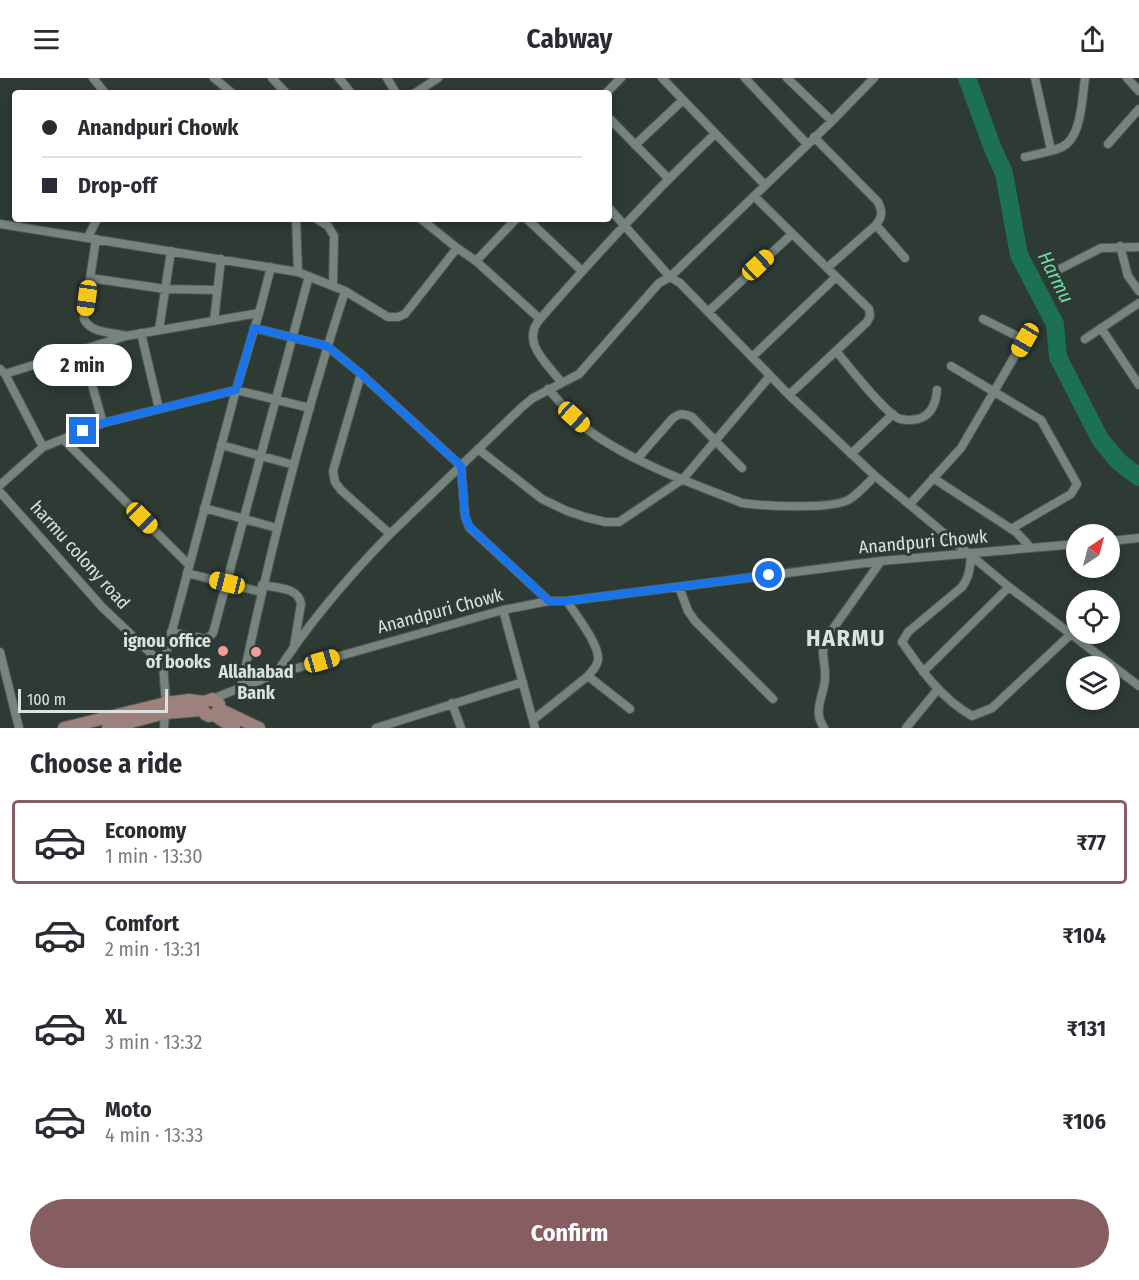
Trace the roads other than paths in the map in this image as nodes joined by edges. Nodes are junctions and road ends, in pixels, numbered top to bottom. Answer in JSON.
{"nodes":[{"id":1,"x":93,"y":78,"type":"edge"},
{"id":2,"x":214,"y":78,"type":"edge"},
{"id":3,"x":272,"y":78,"type":"edge"},
{"id":4,"x":339,"y":78,"type":"edge"},
{"id":5,"x":438,"y":78,"type":"edge"},
{"id":6,"x":621,"y":78,"type":"edge"},
{"id":7,"x":662,"y":78,"type":"edge"},
{"id":8,"x":745,"y":78,"type":"edge"},
{"id":9,"x":787,"y":78,"type":"edge"},
{"id":10,"x":874,"y":78,"type":"edge"},
{"id":11,"x":1035,"y":78,"type":"edge"},
{"id":12,"x":1086,"y":78,"type":"edge"},
{"id":13,"x":1127,"y":78,"type":"edge"},
{"id":14,"x":103,"y":90,"type":"edge"},
{"id":15,"x":228,"y":90,"type":"edge"},
{"id":16,"x":283,"y":90,"type":"edge"},
{"id":17,"x":349,"y":90,"type":"edge"},
{"id":18,"x":420,"y":90,"type":"edge"},
{"id":19,"x":609,"y":90,"type":"edge"},
{"id":20,"x":1139,"y":91,"type":"edge"},
{"id":21,"x":683,"y":100,"type":"junction"},
{"id":22,"x":1139,"y":108,"type":"edge"},
{"id":23,"x":612,"y":121,"type":"edge"},
{"id":24,"x":832,"y":121,"type":"junction"},
{"id":25,"x":715,"y":134,"type":"junction"},
{"id":26,"x":814,"y":137,"type":"junction"},
{"id":27,"x":807,"y":144,"type":"junction"},
{"id":28,"x":1108,"y":144,"type":"dead end"},
{"id":29,"x":636,"y":145,"type":"junction"},
{"id":30,"x":1051,"y":150,"type":"junction"},
{"id":31,"x":1025,"y":157,"type":"dead end"},
{"id":32,"x":668,"y":178,"type":"junction"},
{"id":33,"x":765,"y":185,"type":"junction"},
{"id":34,"x":754,"y":196,"type":"junction"},
{"id":35,"x":612,"y":211,"type":"edge"},
{"id":36,"x":96,"y":222,"type":"edge"},
{"id":37,"x":296,"y":222,"type":"edge"},
{"id":38,"x":322,"y":222,"type":"edge"},
{"id":39,"x":425,"y":222,"type":"edge"},
{"id":40,"x":513,"y":222,"type":"edge"},
{"id":41,"x":530,"y":222,"type":"edge"},
{"id":42,"x":0,"y":224,"type":"edge"},
{"id":43,"x":624,"y":224,"type":"junction"},
{"id":44,"x":876,"y":225,"type":"junction"},
{"id":45,"x":792,"y":234,"type":"junction"},
{"id":46,"x":92,"y":238,"type":"junction"},
{"id":47,"x":1120,"y":246,"type":"junction"},
{"id":48,"x":1139,"y":247,"type":"edge"},
{"id":49,"x":458,"y":248,"type":"junction"},
{"id":50,"x":171,"y":251,"type":"junction"},
{"id":51,"x":905,"y":258,"type":"dead end"},
{"id":52,"x":221,"y":259,"type":"junction"},
{"id":53,"x":476,"y":261,"type":"junction"},
{"id":54,"x":271,"y":267,"type":"junction"},
{"id":55,"x":827,"y":268,"type":"junction"},
{"id":56,"x":1058,"y":270,"type":"dead end"},
{"id":57,"x":582,"y":271,"type":"junction"},
{"id":58,"x":298,"y":272,"type":"junction"},
{"id":59,"x":309,"y":276,"type":"junction"},
{"id":60,"x":670,"y":277,"type":"junction"},
{"id":61,"x":836,"y":277,"type":"junction"},
{"id":62,"x":90,"y":278,"type":"junction"},
{"id":63,"x":333,"y":286,"type":"junction"},
{"id":64,"x":165,"y":290,"type":"junction"},
{"id":65,"x":217,"y":290,"type":"junction"},
{"id":66,"x":345,"y":291,"type":"junction"},
{"id":67,"x":1139,"y":291,"type":"edge"},
{"id":68,"x":1139,"y":303,"type":"edge"},
{"id":69,"x":708,"y":312,"type":"junction"},
{"id":70,"x":259,"y":314,"type":"junction"},
{"id":71,"x":540,"y":319,"type":"junction"},
{"id":72,"x":983,"y":319,"type":"dead end"},
{"id":73,"x":214,"y":321,"type":"junction"},
{"id":74,"x":254,"y":328,"type":"junction"},
{"id":75,"x":1101,"y":328,"type":"junction"},
{"id":76,"x":159,"y":330,"type":"junction"},
{"id":77,"x":1030,"y":330,"type":"dead end"},
{"id":78,"x":141,"y":333,"type":"junction"},
{"id":79,"x":126,"y":336,"type":"junction"},
{"id":80,"x":292,"y":338,"type":"junction"},
{"id":81,"x":1084,"y":339,"type":"dead end"},
{"id":82,"x":1025,"y":340,"type":"junction"},
{"id":83,"x":327,"y":346,"type":"junction"},
{"id":84,"x":82,"y":350,"type":"junction"},
{"id":85,"x":836,"y":351,"type":"junction"},
{"id":86,"x":752,"y":357,"type":"junction"},
{"id":87,"x":951,"y":366,"type":"dead end"},
{"id":88,"x":2,"y":371,"type":"edge"},
{"id":89,"x":361,"y":374,"type":"junction"},
{"id":90,"x":770,"y":376,"type":"junction"},
{"id":91,"x":561,"y":382,"type":"junction"},
{"id":92,"x":1139,"y":385,"type":"edge"},
{"id":93,"x":548,"y":389,"type":"junction"},
{"id":94,"x":236,"y":390,"type":"junction"},
{"id":95,"x":937,"y":390,"type":"dead end"},
{"id":96,"x":995,"y":391,"type":"junction"},
{"id":97,"x":789,"y":395,"type":"junction"},
{"id":98,"x":276,"y":400,"type":"junction"},
{"id":99,"x":310,"y":408,"type":"junction"},
{"id":100,"x":159,"y":409,"type":"junction"},
{"id":101,"x":893,"y":414,"type":"junction"},
{"id":102,"x":103,"y":423,"type":"junction"},
{"id":103,"x":63,"y":439,"type":"junction"},
{"id":104,"x":715,"y":441,"type":"junction"},
{"id":105,"x":221,"y":445,"type":"junction"},
{"id":106,"x":43,"y":447,"type":"junction"},
{"id":107,"x":477,"y":449,"type":"junction"},
{"id":108,"x":852,"y":454,"type":"junction"},
{"id":109,"x":261,"y":456,"type":"junction"},
{"id":110,"x":637,"y":459,"type":"junction"},
{"id":111,"x":294,"y":465,"type":"junction"},
{"id":112,"x":461,"y":466,"type":"junction"},
{"id":113,"x":742,"y":468,"type":"dead end"},
{"id":114,"x":875,"y":476,"type":"junction"},
{"id":115,"x":933,"y":478,"type":"junction"},
{"id":116,"x":683,"y":479,"type":"junction"},
{"id":117,"x":0,"y":485,"type":"edge"},
{"id":118,"x":0,"y":492,"type":"edge"},
{"id":119,"x":910,"y":504,"type":"junction"},
{"id":120,"x":204,"y":508,"type":"junction"},
{"id":121,"x":244,"y":519,"type":"junction"},
{"id":122,"x":277,"y":528,"type":"junction"},
{"id":123,"x":1011,"y":529,"type":"junction"},
{"id":124,"x":390,"y":534,"type":"junction"},
{"id":125,"x":1139,"y":538,"type":"edge"},
{"id":126,"x":1120,"y":540,"type":"edge"},
{"id":127,"x":1066,"y":545,"type":"edge"},
{"id":128,"x":1031,"y":548,"type":"junction"},
{"id":129,"x":971,"y":554,"type":"junction"},
{"id":130,"x":881,"y":561,"type":"junction"},
{"id":131,"x":188,"y":569,"type":"junction"},
{"id":132,"x":227,"y":583,"type":"junction"},
{"id":133,"x":679,"y":587,"type":"junction"},
{"id":134,"x":1009,"y":587,"type":"junction"},
{"id":135,"x":262,"y":588,"type":"junction"},
{"id":136,"x":549,"y":601,"type":"junction"},
{"id":137,"x":567,"y":601,"type":"junction"},
{"id":138,"x":503,"y":610,"type":"junction"},
{"id":139,"x":1066,"y":630,"type":"edge"},
{"id":140,"x":171,"y":633,"type":"junction"},
{"id":141,"x":1066,"y":639,"type":"edge"},
{"id":142,"x":1084,"y":644,"type":"edge"},
{"id":143,"x":294,"y":646,"type":"junction"},
{"id":144,"x":0,"y":652,"type":"edge"},
{"id":145,"x":163,"y":665,"type":"junction"},
{"id":146,"x":924,"y":672,"type":"junction"},
{"id":147,"x":276,"y":674,"type":"junction"},
{"id":148,"x":588,"y":676,"type":"junction"},
{"id":149,"x":523,"y":682,"type":"junction"},
{"id":150,"x":1139,"y":686,"type":"edge"},
{"id":151,"x":241,"y":688,"type":"junction"},
{"id":152,"x":938,"y":689,"type":"junction"},
{"id":153,"x":773,"y":699,"type":"dead end"},
{"id":154,"x":452,"y":703,"type":"junction"},
{"id":155,"x":210,"y":707,"type":"junction"},
{"id":156,"x":165,"y":708,"type":"junction"},
{"id":157,"x":630,"y":709,"type":"dead end"},
{"id":158,"x":534,"y":724,"type":"edge"},
{"id":159,"x":19,"y":728,"type":"edge"},
{"id":160,"x":64,"y":728,"type":"edge"},
{"id":161,"x":108,"y":728,"type":"edge"},
{"id":162,"x":164,"y":728,"type":"edge"},
{"id":163,"x":234,"y":728,"type":"edge"},
{"id":164,"x":260,"y":728,"type":"edge"},
{"id":165,"x":376,"y":728,"type":"edge"},
{"id":166,"x":461,"y":728,"type":"edge"},
{"id":167,"x":824,"y":728,"type":"edge"},
{"id":168,"x":906,"y":728,"type":"edge"}],
"edges":[{"from":1,"to":14,"type":"street"},
{"from":2,"to":15,"type":"street"},
{"from":3,"to":16,"type":"street"},
{"from":4,"to":17,"type":"street"},
{"from":5,"to":18,"type":"street"},
{"from":6,"to":19,"type":"street"},
{"from":7,"to":21,"type":"street"},
{"from":8,"to":27,"type":"street"},
{"from":9,"to":24,"type":"street"},
{"from":10,"to":24,"type":"street"},
{"from":11,"to":30,"type":"street"},
{"from":12,"to":30,"type":"street"},
{"from":13,"to":20,"type":"street"},
{"from":21,"to":25,"type":"street"},
{"from":21,"to":29,"type":"street"},
{"from":22,"to":28,"type":"street"},
{"from":23,"to":29,"type":"street"},
{"from":24,"to":26,"type":"street"},
{"from":25,"to":32,"type":"street"},
{"from":25,"to":33,"type":"street"},
{"from":26,"to":27,"type":"street"},
{"from":26,"to":44,"type":"street"},
{"from":27,"to":33,"type":"street"},
{"from":29,"to":32,"type":"street"},
{"from":30,"to":31,"type":"street"},
{"from":32,"to":43,"type":"street"},
{"from":33,"to":34,"type":"street"},
{"from":34,"to":45,"type":"street"},
{"from":34,"to":60,"type":"street"},
{"from":35,"to":43,"type":"street"},
{"from":36,"to":46,"type":"street"},
{"from":37,"to":58,"type":"street"},
{"from":38,"to":63,"type":"street"},
{"from":39,"to":49,"type":"street"},
{"from":40,"to":53,"type":"street"},
{"from":41,"to":57,"type":"street"},
{"from":42,"to":46,"type":"street"},
{"from":43,"to":57,"type":"street"},
{"from":43,"to":60,"type":"street"},
{"from":44,"to":51,"type":"street"},
{"from":44,"to":55,"type":"street"},
{"from":45,"to":55,"type":"street"},
{"from":45,"to":69,"type":"street"},
{"from":46,"to":50,"type":"street"},
{"from":46,"to":62,"type":"street"},
{"from":47,"to":48,"type":"street"},
{"from":47,"to":56,"type":"street"},
{"from":47,"to":67,"type":"street"},
{"from":49,"to":53,"type":"street"},
{"from":49,"to":66,"type":"street"},
{"from":50,"to":52,"type":"street"},
{"from":50,"to":64,"type":"street"},
{"from":52,"to":54,"type":"street"},
{"from":52,"to":65,"type":"street"},
{"from":53,"to":71,"type":"street"},
{"from":54,"to":58,"type":"street"},
{"from":54,"to":70,"type":"street"},
{"from":55,"to":61,"type":"street"},
{"from":57,"to":71,"type":"street"},
{"from":58,"to":59,"type":"street"},
{"from":59,"to":63,"type":"street"},
{"from":59,"to":80,"type":"street"},
{"from":60,"to":69,"type":"street"},
{"from":60,"to":91,"type":"street"},
{"from":61,"to":85,"type":"street"},
{"from":61,"to":86,"type":"street"},
{"from":62,"to":64,"type":"street"},
{"from":62,"to":79,"type":"street"},
{"from":63,"to":66,"type":"street"},
{"from":64,"to":65,"type":"street"},
{"from":64,"to":76,"type":"street"},
{"from":65,"to":73,"type":"street"},
{"from":66,"to":83,"type":"street"},
{"from":68,"to":75,"type":"street"},
{"from":69,"to":86,"type":"street"},
{"from":70,"to":73,"type":"street"},
{"from":70,"to":74,"type":"street"},
{"from":71,"to":91,"type":"street"},
{"from":72,"to":82,"type":"street"},
{"from":73,"to":76,"type":"street"},
{"from":74,"to":80,"type":"street"},
{"from":74,"to":94,"type":"street"},
{"from":75,"to":81,"type":"street"},
{"from":75,"to":92,"type":"street"},
{"from":76,"to":78,"type":"street"},
{"from":77,"to":82,"type":"street"},
{"from":78,"to":79,"type":"street"},
{"from":78,"to":100,"type":"street"},
{"from":79,"to":84,"type":"street"},
{"from":80,"to":83,"type":"street"},
{"from":80,"to":98,"type":"street"},
{"from":82,"to":96,"type":"street"},
{"from":83,"to":89,"type":"street"},
{"from":83,"to":99,"type":"street"},
{"from":84,"to":88,"type":"street"},
{"from":84,"to":102,"type":"street"},
{"from":85,"to":97,"type":"street"},
{"from":85,"to":101,"type":"street"},
{"from":86,"to":90,"type":"street"},
{"from":87,"to":96,"type":"street"},
{"from":88,"to":106,"type":"street"},
{"from":89,"to":112,"type":"street"},
{"from":89,"to":124,"type":"street"},
{"from":90,"to":97,"type":"street"},
{"from":90,"to":104,"type":"street"},
{"from":91,"to":93,"type":"street"},
{"from":93,"to":107,"type":"street"},
{"from":93,"to":110,"type":"street"},
{"from":94,"to":98,"type":"street"},
{"from":94,"to":100,"type":"street"},
{"from":94,"to":105,"type":"street"},
{"from":95,"to":101,"type":"street"},
{"from":96,"to":115,"type":"street"},
{"from":96,"to":123,"type":"street"},
{"from":97,"to":108,"type":"street"},
{"from":98,"to":99,"type":"street"},
{"from":98,"to":109,"type":"street"},
{"from":99,"to":111,"type":"street"},
{"from":100,"to":102,"type":"street"},
{"from":101,"to":108,"type":"street"},
{"from":102,"to":103,"type":"street"},
{"from":103,"to":106,"type":"street"},
{"from":103,"to":131,"type":"street"},
{"from":104,"to":110,"type":"street"},
{"from":104,"to":113,"type":"street"},
{"from":104,"to":116,"type":"street"},
{"from":105,"to":109,"type":"street"},
{"from":105,"to":120,"type":"street"},
{"from":106,"to":117,"type":"street"},
{"from":107,"to":112,"type":"street"},
{"from":107,"to":116,"type":"street"},
{"from":108,"to":114,"type":"street"},
{"from":109,"to":111,"type":"street"},
{"from":109,"to":121,"type":"street"},
{"from":110,"to":116,"type":"street"},
{"from":111,"to":122,"type":"street"},
{"from":112,"to":124,"type":"street"},
{"from":112,"to":136,"type":"street"},
{"from":114,"to":116,"type":"street"},
{"from":114,"to":119,"type":"street"},
{"from":115,"to":119,"type":"street"},
{"from":115,"to":123,"type":"street"},
{"from":118,"to":145,"type":"street","name":"harmu colony road"},
{"from":119,"to":129,"type":"street"},
{"from":120,"to":121,"type":"street"},
{"from":120,"to":131,"type":"street"},
{"from":121,"to":122,"type":"street"},
{"from":121,"to":132,"type":"street"},
{"from":122,"to":135,"type":"street"},
{"from":123,"to":128,"type":"street"},
{"from":124,"to":143,"type":"street"},
{"from":125,"to":126,"type":"street"},
{"from":127,"to":128,"type":"street","name":"Anandpuri Chowk"},
{"from":128,"to":129,"type":"street","name":"Anandpuri Chowk"},
{"from":129,"to":130,"type":"street","name":"Anandpuri Chowk"},
{"from":129,"to":134,"type":"street"},
{"from":129,"to":146,"type":"street"},
{"from":130,"to":133,"type":"street","name":"Anandpuri Chowk"},
{"from":130,"to":167,"type":"street"},
{"from":131,"to":132,"type":"street"},
{"from":131,"to":140,"type":"street"},
{"from":132,"to":135,"type":"street"},
{"from":132,"to":140,"type":"street"},
{"from":133,"to":137,"type":"street","name":"Anandpuri Chowk"},
{"from":133,"to":153,"type":"street"},
{"from":134,"to":139,"type":"street"},
{"from":134,"to":146,"type":"street"},
{"from":135,"to":143,"type":"street"},
{"from":135,"to":151,"type":"street"},
{"from":136,"to":137,"type":"street","name":"Anandpuri Chowk"},
{"from":136,"to":138,"type":"street","name":"Anandpuri Chowk"},
{"from":137,"to":148,"type":"street"},
{"from":138,"to":147,"type":"street","name":"Anandpuri Chowk"},
{"from":138,"to":149,"type":"street"},
{"from":140,"to":145,"type":"street"},
{"from":141,"to":152,"type":"street"},
{"from":142,"to":150,"type":"street"},
{"from":143,"to":147,"type":"street"},
{"from":144,"to":159,"type":"street"},
{"from":145,"to":156,"type":"street"},
{"from":146,"to":152,"type":"street"},
{"from":147,"to":151,"type":"street","name":"Anandpuri Chowk"},
{"from":148,"to":157,"type":"street"},
{"from":148,"to":158,"type":"street"},
{"from":149,"to":154,"type":"street"},
{"from":149,"to":158,"type":"street"},
{"from":151,"to":155,"type":"street","name":"Anandpuri Chowk"},
{"from":152,"to":168,"type":"street"},
{"from":154,"to":165,"type":"street"},
{"from":154,"to":166,"type":"street"},
{"from":155,"to":156,"type":"main road"},
{"from":155,"to":163,"type":"main road"},
{"from":155,"to":164,"type":"main road"},
{"from":156,"to":160,"type":"main road"},
{"from":156,"to":161,"type":"main road"},
{"from":156,"to":162,"type":"street"}]}
